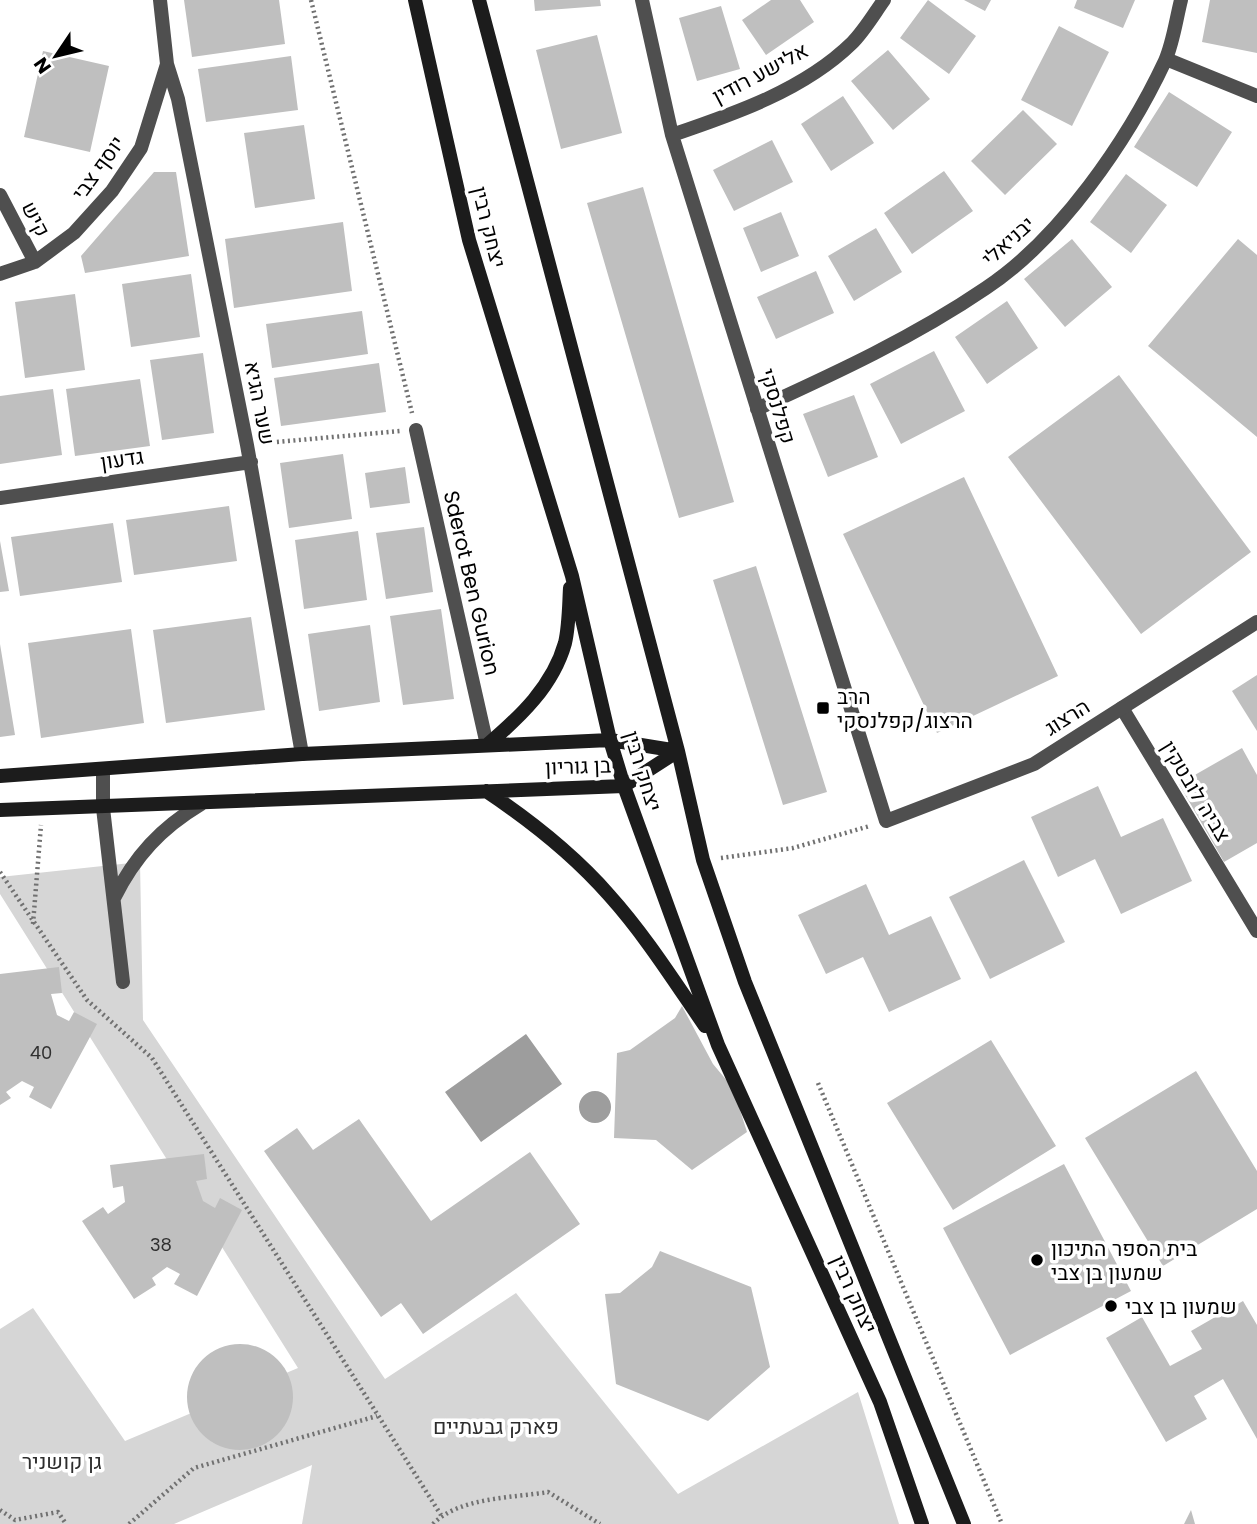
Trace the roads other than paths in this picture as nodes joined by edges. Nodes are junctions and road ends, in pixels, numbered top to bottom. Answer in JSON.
{"nodes":[{"id":1,"x":160,"y":0,"type":"edge"},
{"id":2,"x":415,"y":0,"type":"edge"},
{"id":3,"x":479,"y":0,"type":"edge"},
{"id":4,"x":642,"y":0,"type":"edge"},
{"id":5,"x":884,"y":0,"type":"edge"},
{"id":6,"x":1181,"y":0,"type":"edge"},
{"id":7,"x":1166,"y":59,"type":"junction"},
{"id":8,"x":167,"y":64,"type":"junction"},
{"id":9,"x":1257,"y":96,"type":"edge"},
{"id":10,"x":672,"y":135,"type":"junction"},
{"id":11,"x":0,"y":195,"type":"edge"},
{"id":12,"x":36,"y":262,"type":"junction"},
{"id":13,"x":0,"y":274,"type":"edge"},
{"id":14,"x":757,"y":409,"type":"junction"},
{"id":15,"x":416,"y":430,"type":"road end"},
{"id":16,"x":251,"y":462,"type":"junction"},
{"id":17,"x":0,"y":498,"type":"edge"},
{"id":18,"x":572,"y":576,"type":"junction"},
{"id":19,"x":1257,"y":622,"type":"edge"},
{"id":20,"x":1122,"y":708,"type":"junction"},
{"id":21,"x":610,"y":740,"type":"junction"},
{"id":22,"x":487,"y":745,"type":"junction"},
{"id":23,"x":678,"y":751,"type":"junction"},
{"id":24,"x":302,"y":754,"type":"junction"},
{"id":25,"x":103,"y":769,"type":"junction"},
{"id":26,"x":0,"y":776,"type":"edge"},
{"id":27,"x":624,"y":786,"type":"junction"},
{"id":28,"x":486,"y":791,"type":"junction"},
{"id":29,"x":201,"y":804,"type":"junction"},
{"id":30,"x":103,"y":808,"type":"junction"},
{"id":31,"x":0,"y":810,"type":"edge"},
{"id":32,"x":887,"y":821,"type":"joint"},
{"id":33,"x":114,"y":899,"type":"junction"},
{"id":34,"x":1257,"y":931,"type":"edge"},
{"id":35,"x":122,"y":982,"type":"dead end"},
{"id":36,"x":718,"y":1045,"type":"junction"},
{"id":37,"x":922,"y":1524,"type":"edge"},
{"id":38,"x":964,"y":1524,"type":"edge"}],
"edges":[{"from":1,"to":8,"type":"street","name":"יוסף צבי"},
{"from":2,"to":18,"type":"main road","name":"יצחק רבין"},
{"from":3,"to":23,"type":"main road","name":"יצחק רבין"},
{"from":4,"to":10,"type":"street","name":"קפלנסקי"},
{"from":5,"to":10,"type":"street","name":"אלישע רודין"},
{"from":6,"to":7,"type":"street","name":"יבניאלי"},
{"from":7,"to":9,"type":"street"},
{"from":7,"to":14,"type":"street","name":"יבניאלי"},
{"from":8,"to":12,"type":"street","name":"יוסף צבי"},
{"from":8,"to":16,"type":"street","name":"שער הגיא"},
{"from":10,"to":14,"type":"street","name":"קפלנסקי"},
{"from":11,"to":12,"type":"street","name":"קיש"},
{"from":12,"to":13,"type":"street","name":"יוסף צבי"},
{"from":14,"to":32,"type":"street","name":"קפלנסקי"},
{"from":15,"to":22,"type":"street","name":"Sderot Ben Gurion"},
{"from":16,"to":17,"type":"street","name":"גדעון"},
{"from":16,"to":24,"type":"street","name":"שער הגיא"},
{"from":18,"to":21,"type":"main road","name":"יצחק רבין"},
{"from":18,"to":22,"type":"main road"},
{"from":19,"to":20,"type":"street","name":"הרצוג"},
{"from":20,"to":32,"type":"street","name":"הרצוג"},
{"from":20,"to":34,"type":"street","name":"צביה לובטקין"},
{"from":21,"to":22,"type":"main road","name":"בן גוריון"},
{"from":21,"to":23,"type":"main road","name":"בן גוריון"},
{"from":21,"to":27,"type":"main road","name":"יצחק רבין"},
{"from":22,"to":24,"type":"main road","name":"בן גוריון"},
{"from":23,"to":27,"type":"main road","name":"בן גוריון"},
{"from":23,"to":38,"type":"main road","name":"יצחק רבין"},
{"from":24,"to":25,"type":"main road","name":"בן גוריון"},
{"from":25,"to":26,"type":"main road","name":"בן גוריון"},
{"from":25,"to":30,"type":"street"},
{"from":27,"to":28,"type":"main road","name":"בן גוריון"},
{"from":27,"to":36,"type":"main road","name":"יצחק רבין"},
{"from":28,"to":29,"type":"main road","name":"בן גוריון"},
{"from":28,"to":36,"type":"main road"},
{"from":29,"to":30,"type":"main road","name":"בן גוריון"},
{"from":29,"to":33,"type":"street"},
{"from":30,"to":31,"type":"main road","name":"בן גוריון"},
{"from":30,"to":33,"type":"street"},
{"from":33,"to":35,"type":"street"},
{"from":36,"to":37,"type":"main road","name":"יצחק רבין"}]}
